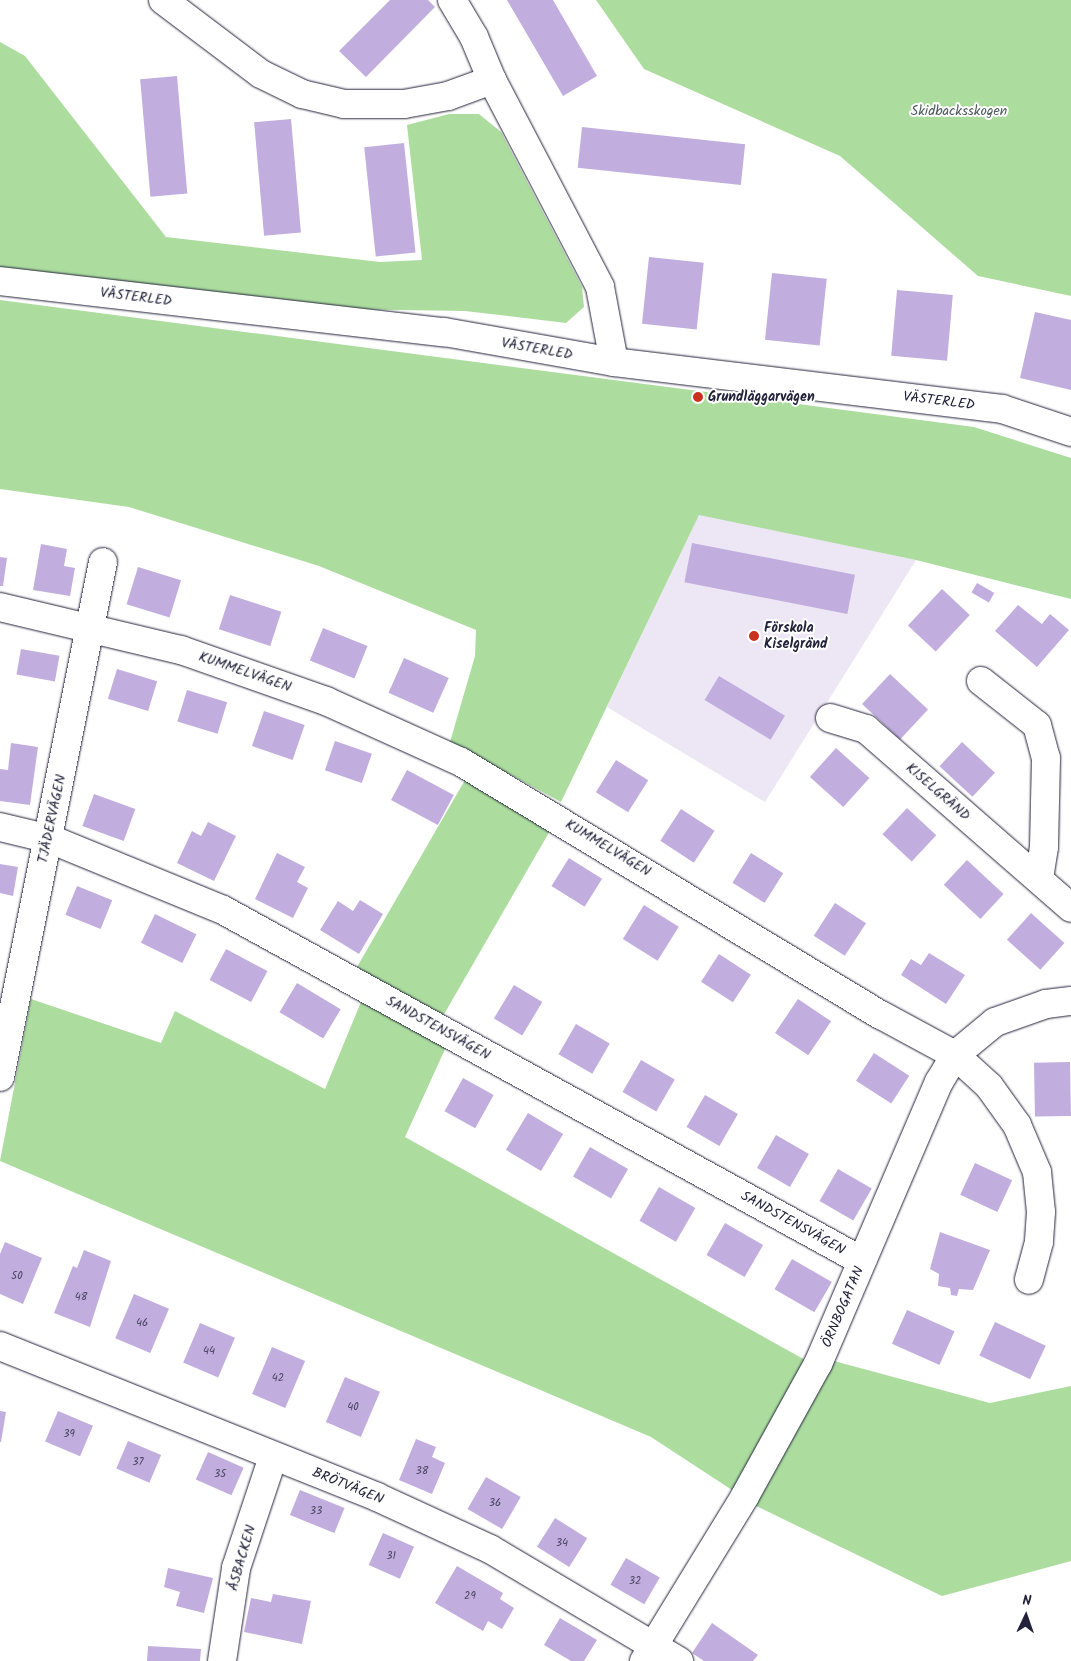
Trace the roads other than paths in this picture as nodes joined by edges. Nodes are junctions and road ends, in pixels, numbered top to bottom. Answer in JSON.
{"nodes":[{"id":1,"x":163,"y":0,"type":"edge"},
{"id":2,"x":452,"y":0,"type":"edge"},
{"id":3,"x":492,"y":80,"type":"junction"},
{"id":4,"x":0,"y":281,"type":"edge"},
{"id":5,"x":614,"y":362,"type":"junction"},
{"id":6,"x":1071,"y":432,"type":"edge"},
{"id":7,"x":104,"y":562,"type":"dead end"},
{"id":8,"x":0,"y":607,"type":"edge"},
{"id":9,"x":89,"y":626,"type":"junction"},
{"id":10,"x":982,"y":681,"type":"dead end"},
{"id":11,"x":830,"y":718,"type":"dead end"},
{"id":12,"x":0,"y":827,"type":"edge"},
{"id":13,"x":50,"y":838,"type":"junction"},
{"id":14,"x":1039,"y":879,"type":"junction"},
{"id":15,"x":1071,"y":908,"type":"edge"},
{"id":16,"x":1071,"y":1001,"type":"edge"},
{"id":17,"x":955,"y":1054,"type":"junction"},
{"id":18,"x":0,"y":1076,"type":"edge"},
{"id":19,"x":862,"y":1261,"type":"junction"},
{"id":20,"x":1029,"y":1280,"type":"dead end"},
{"id":21,"x":0,"y":1346,"type":"edge"},
{"id":22,"x":273,"y":1457,"type":"junction"},
{"id":23,"x":649,"y":1652,"type":"edge"},
{"id":24,"x":222,"y":1661,"type":"edge"},
{"id":25,"x":679,"y":1661,"type":"edge"}],
"edges":[{"from":1,"to":3,"type":"street"},
{"from":2,"to":3,"type":"street"},
{"from":3,"to":5,"type":"street"},
{"from":4,"to":5,"type":"street","name":"VÄSTERLED"},
{"from":5,"to":6,"type":"street","name":"VÄSTERLED"},
{"from":7,"to":9,"type":"street","name":"TJÄDERVÄGEN"},
{"from":8,"to":9,"type":"street","name":"KUMMELVÄGEN"},
{"from":9,"to":13,"type":"street","name":"TJÄDERVÄGEN"},
{"from":9,"to":17,"type":"street","name":"KUMMELVÄGEN"},
{"from":10,"to":14,"type":"street"},
{"from":11,"to":14,"type":"street","name":"KISELGRÄND"},
{"from":12,"to":13,"type":"street","name":"SANDSTENSVÄGEN"},
{"from":13,"to":18,"type":"street","name":"TJÄDERVÄGEN"},
{"from":13,"to":19,"type":"street","name":"SANDSTENSVÄGEN"},
{"from":14,"to":15,"type":"street","name":"KISELGRÄND"},
{"from":16,"to":17,"type":"street","name":"ÖRNBOGATAN"},
{"from":17,"to":19,"type":"street","name":"ÖRNBOGATAN"},
{"from":17,"to":20,"type":"street","name":"KUMMELVÄGEN"},
{"from":19,"to":23,"type":"street","name":"ÖRNBOGATAN"},
{"from":21,"to":22,"type":"street","name":"BRÖTVÄGEN"},
{"from":22,"to":23,"type":"street","name":"BRÖTVÄGEN"},
{"from":22,"to":24,"type":"street","name":"ÅSBACKEN"},
{"from":23,"to":25,"type":"street","name":"BRÖTVÄGEN"}]}
